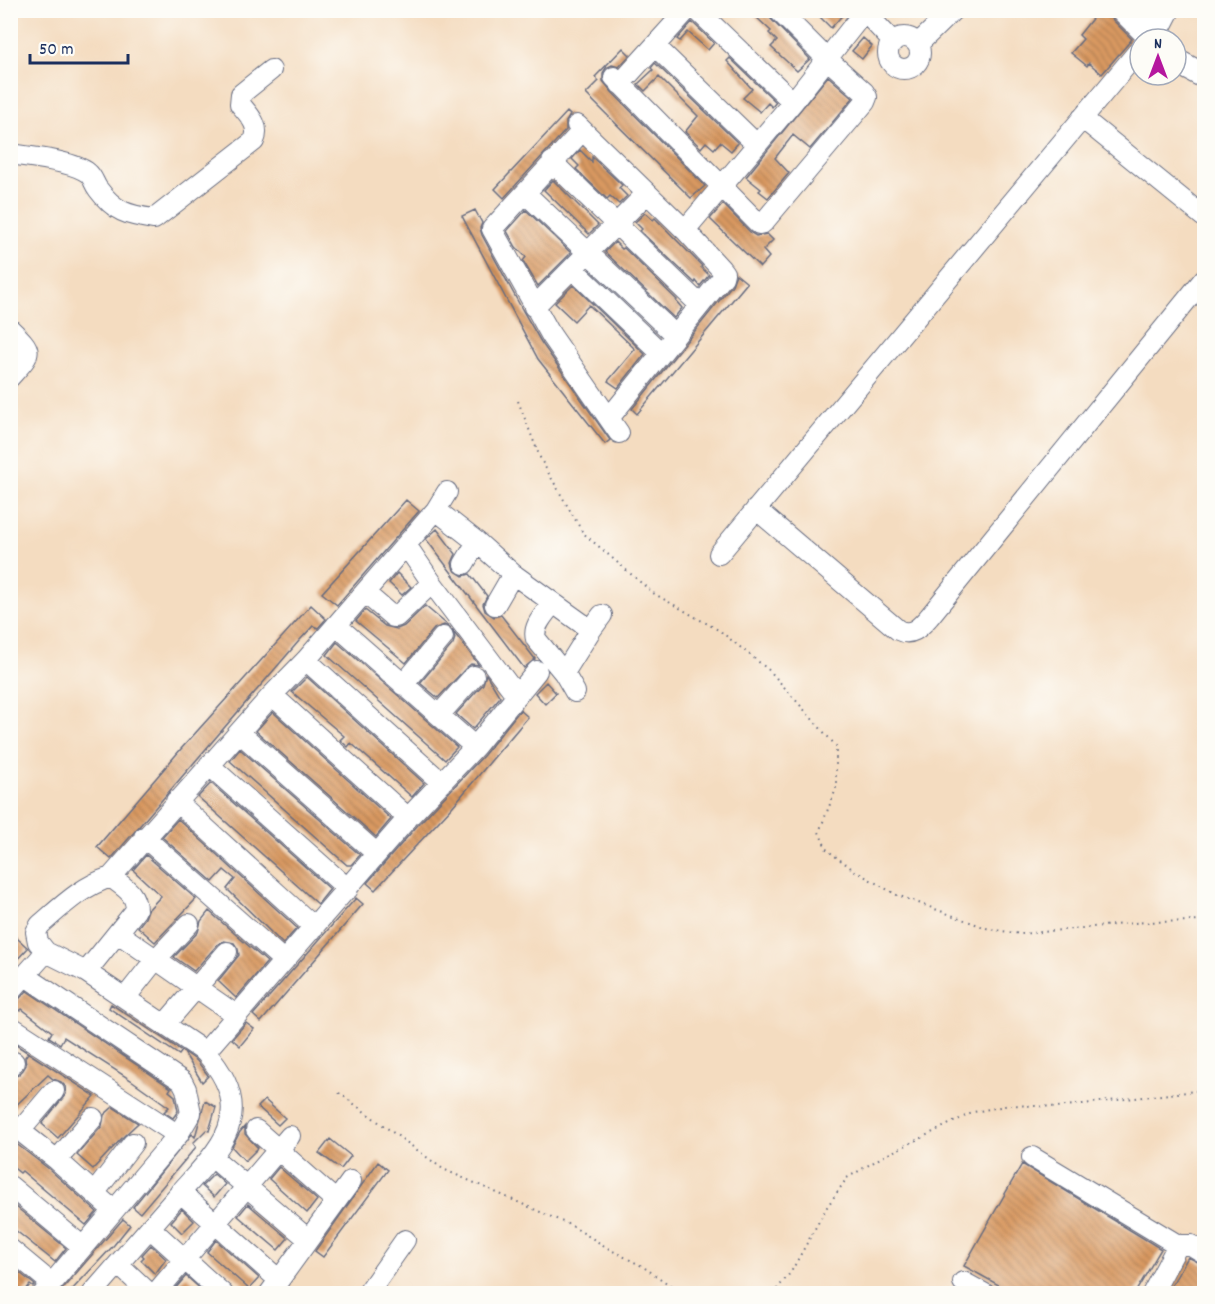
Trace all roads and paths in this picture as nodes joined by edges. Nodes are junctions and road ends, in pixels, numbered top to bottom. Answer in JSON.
{"nodes":[{"id":1,"x":687,"y":10,"type":"edge"},
{"id":2,"x":697,"y":10,"type":"edge"},
{"id":3,"x":778,"y":10,"type":"edge"},
{"id":4,"x":1170,"y":10,"type":"edge"},
{"id":5,"x":864,"y":11,"type":"edge"},
{"id":6,"x":953,"y":11,"type":"edge"},
{"id":7,"x":1123,"y":11,"type":"edge"},
{"id":8,"x":1140,"y":27,"type":"edge"},
{"id":9,"x":1155,"y":27,"type":"edge"},
{"id":10,"x":893,"y":42,"type":"junction"},
{"id":11,"x":918,"y":44,"type":"junction"},
{"id":12,"x":655,"y":46,"type":"junction"},
{"id":13,"x":827,"y":59,"type":"junction"},
{"id":14,"x":1128,"y":60,"type":"edge"},
{"id":15,"x":1188,"y":67,"type":"edge"},
{"id":16,"x":271,"y":70,"type":"dead end"},
{"id":17,"x":1204,"y":75,"type":"edge"},
{"id":18,"x":793,"y":102,"type":"junction"},
{"id":19,"x":1082,"y":118,"type":"junction"},
{"id":20,"x":756,"y":144,"type":"junction"},
{"id":21,"x":10,"y":154,"type":"edge"},
{"id":22,"x":552,"y":162,"type":"junction"},
{"id":23,"x":721,"y":186,"type":"junction"},
{"id":24,"x":525,"y":193,"type":"junction"},
{"id":25,"x":647,"y":193,"type":"junction"},
{"id":26,"x":1204,"y":217,"type":"edge"},
{"id":27,"x":617,"y":224,"type":"junction"},
{"id":28,"x":684,"y":230,"type":"junction"},
{"id":29,"x":588,"y":253,"type":"junction"},
{"id":30,"x":573,"y":269,"type":"junction"},
{"id":31,"x":1204,"y":279,"type":"edge"},
{"id":32,"x":700,"y":305,"type":"junction"},
{"id":33,"x":534,"y":306,"type":"junction"},
{"id":34,"x":10,"y":330,"type":"edge"},
{"id":35,"x":675,"y":335,"type":"junction"},
{"id":36,"x":661,"y":353,"type":"junction"},
{"id":37,"x":10,"y":377,"type":"edge"},
{"id":38,"x":518,"y":401,"type":"dead end"},
{"id":39,"x":447,"y":492,"type":"dead end"},
{"id":40,"x":756,"y":509,"type":"junction"},
{"id":41,"x":436,"y":510,"type":"junction"},
{"id":42,"x":477,"y":542,"type":"junction"},
{"id":43,"x":406,"y":545,"type":"junction"},
{"id":44,"x":719,"y":554,"type":"dead end"},
{"id":45,"x":465,"y":564,"type":"dead end"},
{"id":46,"x":513,"y":574,"type":"junction"},
{"id":47,"x":432,"y":583,"type":"junction"},
{"id":48,"x":365,"y":593,"type":"junction"},
{"id":49,"x":552,"y":604,"type":"junction"},
{"id":50,"x":495,"y":605,"type":"dead end"},
{"id":51,"x":336,"y":625,"type":"junction"},
{"id":52,"x":443,"y":637,"type":"dead end"},
{"id":53,"x":306,"y":660,"type":"junction"},
{"id":54,"x":537,"y":671,"type":"dead end"},
{"id":55,"x":564,"y":673,"type":"junction"},
{"id":56,"x":474,"y":676,"type":"dead end"},
{"id":57,"x":403,"y":685,"type":"junction"},
{"id":58,"x":575,"y":692,"type":"dead end"},
{"id":59,"x":272,"y":695,"type":"junction"},
{"id":60,"x":517,"y":696,"type":"junction"},
{"id":61,"x":439,"y":715,"type":"junction"},
{"id":62,"x":240,"y":733,"type":"junction"},
{"id":63,"x":475,"y":747,"type":"junction"},
{"id":64,"x":209,"y":765,"type":"junction"},
{"id":65,"x":441,"y":782,"type":"junction"},
{"id":66,"x":176,"y":801,"type":"junction"},
{"id":67,"x":408,"y":818,"type":"junction"},
{"id":68,"x":144,"y":837,"type":"junction"},
{"id":69,"x":377,"y":854,"type":"junction"},
{"id":70,"x":111,"y":877,"type":"junction"},
{"id":71,"x":348,"y":890,"type":"junction"},
{"id":72,"x":1204,"y":921,"type":"edge"},
{"id":73,"x":189,"y":924,"type":"dead end"},
{"id":74,"x":314,"y":927,"type":"junction"},
{"id":75,"x":118,"y":933,"type":"junction"},
{"id":76,"x":46,"y":952,"type":"junction"},
{"id":77,"x":227,"y":952,"type":"dead end"},
{"id":78,"x":155,"y":960,"type":"junction"},
{"id":79,"x":284,"y":961,"type":"junction"},
{"id":80,"x":86,"y":972,"type":"junction"},
{"id":81,"x":24,"y":975,"type":"junction"},
{"id":82,"x":195,"y":988,"type":"junction"},
{"id":83,"x":10,"y":992,"type":"edge"},
{"id":84,"x":125,"y":998,"type":"junction"},
{"id":85,"x":236,"y":1015,"type":"junction"},
{"id":86,"x":165,"y":1024,"type":"junction"},
{"id":87,"x":10,"y":1026,"type":"edge"},
{"id":88,"x":205,"y":1052,"type":"junction"},
{"id":89,"x":1204,"y":1090,"type":"edge"},
{"id":90,"x":54,"y":1091,"type":"dead end"},
{"id":91,"x":339,"y":1093,"type":"dead end"},
{"id":92,"x":93,"y":1118,"type":"dead end"},
{"id":93,"x":15,"y":1127,"type":"edge"},
{"id":94,"x":256,"y":1130,"type":"dead end"},
{"id":95,"x":178,"y":1134,"type":"junction"},
{"id":96,"x":133,"y":1143,"type":"dead end"},
{"id":97,"x":284,"y":1143,"type":"junction"},
{"id":98,"x":212,"y":1157,"type":"junction"},
{"id":99,"x":1032,"y":1157,"type":"dead end"},
{"id":100,"x":57,"y":1160,"type":"junction"},
{"id":101,"x":351,"y":1181,"type":"dead end"},
{"id":102,"x":10,"y":1186,"type":"edge"},
{"id":103,"x":246,"y":1186,"type":"junction"},
{"id":104,"x":95,"y":1192,"type":"junction"},
{"id":105,"x":180,"y":1192,"type":"junction"},
{"id":106,"x":336,"y":1201,"type":"junction"},
{"id":107,"x":113,"y":1210,"type":"junction"},
{"id":108,"x":215,"y":1222,"type":"junction"},
{"id":109,"x":150,"y":1228,"type":"junction"},
{"id":110,"x":308,"y":1239,"type":"junction"},
{"id":111,"x":405,"y":1240,"type":"dead end"},
{"id":112,"x":1178,"y":1245,"type":"junction"},
{"id":113,"x":82,"y":1247,"type":"junction"},
{"id":114,"x":10,"y":1250,"type":"edge"},
{"id":115,"x":1204,"y":1253,"type":"edge"},
{"id":116,"x":185,"y":1260,"type":"junction"},
{"id":117,"x":118,"y":1264,"type":"junction"},
{"id":118,"x":963,"y":1282,"type":"dead end"},
{"id":119,"x":274,"y":1287,"type":"edge"},
{"id":120,"x":47,"y":1288,"type":"edge"},
{"id":121,"x":92,"y":1293,"type":"edge"},
{"id":122,"x":150,"y":1293,"type":"edge"},
{"id":123,"x":155,"y":1293,"type":"edge"},
{"id":124,"x":223,"y":1293,"type":"edge"},
{"id":125,"x":367,"y":1293,"type":"edge"},
{"id":126,"x":683,"y":1293,"type":"edge"},
{"id":127,"x":773,"y":1293,"type":"edge"},
{"id":128,"x":985,"y":1293,"type":"edge"},
{"id":129,"x":1152,"y":1293,"type":"edge"}],
"edges":[{"from":1,"to":12,"type":"street"},
{"from":2,"to":18,"type":"street"},
{"from":3,"to":13,"type":"street"},
{"from":4,"to":9,"type":"street"},
{"from":5,"to":10,"type":"street"},
{"from":5,"to":13,"type":"street"},
{"from":6,"to":11,"type":"street"},
{"from":7,"to":8,"type":"main road"},
{"from":10,"to":11,"type":"street"},
{"from":10,"to":11,"type":"street"},
{"from":12,"to":20,"type":"street"},
{"from":12,"to":23,"type":"street"},
{"from":13,"to":18,"type":"street"},
{"from":13,"to":23,"type":"street"},
{"from":14,"to":19,"type":"street"},
{"from":15,"to":17,"type":"main road"},
{"from":16,"to":21,"type":"street"},
{"from":18,"to":20,"type":"street"},
{"from":19,"to":26,"type":"street"},
{"from":19,"to":40,"type":"street"},
{"from":20,"to":23,"type":"street"},
{"from":22,"to":24,"type":"street"},
{"from":22,"to":25,"type":"street"},
{"from":22,"to":27,"type":"street"},
{"from":23,"to":28,"type":"street"},
{"from":24,"to":29,"type":"street"},
{"from":24,"to":33,"type":"street"},
{"from":25,"to":27,"type":"street"},
{"from":25,"to":28,"type":"street"},
{"from":27,"to":29,"type":"street"},
{"from":27,"to":32,"type":"street"},
{"from":28,"to":32,"type":"street"},
{"from":29,"to":30,"type":"street"},
{"from":29,"to":35,"type":"street"},
{"from":30,"to":33,"type":"street"},
{"from":30,"to":36,"type":"street"},
{"from":31,"to":40,"type":"street"},
{"from":32,"to":35,"type":"street"},
{"from":33,"to":36,"type":"street"},
{"from":34,"to":37,"type":"street"},
{"from":35,"to":36,"type":"street"},
{"from":38,"to":72,"type":"path"},
{"from":39,"to":41,"type":"street"},
{"from":40,"to":44,"type":"street"},
{"from":41,"to":42,"type":"street"},
{"from":41,"to":43,"type":"street"},
{"from":42,"to":45,"type":"street"},
{"from":42,"to":46,"type":"street"},
{"from":43,"to":47,"type":"street"},
{"from":43,"to":48,"type":"street"},
{"from":46,"to":49,"type":"street"},
{"from":46,"to":50,"type":"street"},
{"from":47,"to":48,"type":"street"},
{"from":47,"to":60,"type":"street"},
{"from":48,"to":51,"type":"street"},
{"from":49,"to":55,"type":"street"},
{"from":49,"to":55,"type":"street"},
{"from":51,"to":53,"type":"street"},
{"from":51,"to":57,"type":"street"},
{"from":52,"to":57,"type":"street"},
{"from":53,"to":59,"type":"street"},
{"from":53,"to":65,"type":"street"},
{"from":54,"to":60,"type":"street"},
{"from":55,"to":58,"type":"street"},
{"from":56,"to":61,"type":"street"},
{"from":57,"to":61,"type":"street"},
{"from":59,"to":62,"type":"street"},
{"from":59,"to":67,"type":"street"},
{"from":60,"to":63,"type":"street"},
{"from":61,"to":63,"type":"street"},
{"from":62,"to":64,"type":"street"},
{"from":62,"to":69,"type":"street"},
{"from":63,"to":65,"type":"street"},
{"from":64,"to":66,"type":"street"},
{"from":64,"to":71,"type":"street"},
{"from":65,"to":67,"type":"street"},
{"from":66,"to":68,"type":"street"},
{"from":66,"to":74,"type":"street"},
{"from":67,"to":69,"type":"street"},
{"from":68,"to":70,"type":"street"},
{"from":68,"to":79,"type":"street"},
{"from":69,"to":71,"type":"street"},
{"from":70,"to":75,"type":"street"},
{"from":70,"to":76,"type":"street"},
{"from":71,"to":74,"type":"street"},
{"from":73,"to":78,"type":"street"},
{"from":74,"to":79,"type":"street"},
{"from":75,"to":78,"type":"street"},
{"from":75,"to":80,"type":"street"},
{"from":76,"to":80,"type":"street"},
{"from":76,"to":81,"type":"street"},
{"from":77,"to":82,"type":"street"},
{"from":78,"to":82,"type":"street"},
{"from":78,"to":84,"type":"street"},
{"from":79,"to":85,"type":"street"},
{"from":80,"to":84,"type":"street"},
{"from":81,"to":83,"type":"street"},
{"from":81,"to":95,"type":"street"},
{"from":82,"to":85,"type":"street"},
{"from":82,"to":86,"type":"street"},
{"from":84,"to":86,"type":"street"},
{"from":85,"to":88,"type":"street"},
{"from":86,"to":88,"type":"street"},
{"from":87,"to":95,"type":"street"},
{"from":88,"to":98,"type":"street"},
{"from":89,"to":127,"type":"path"},
{"from":90,"to":93,"type":"street"},
{"from":91,"to":126,"type":"path"},
{"from":92,"to":100,"type":"street"},
{"from":93,"to":100,"type":"street"},
{"from":94,"to":97,"type":"street"},
{"from":95,"to":107,"type":"street"},
{"from":96,"to":104,"type":"street"},
{"from":97,"to":103,"type":"street"},
{"from":97,"to":106,"type":"street"},
{"from":98,"to":103,"type":"street"},
{"from":98,"to":105,"type":"street"},
{"from":99,"to":112,"type":"street"},
{"from":100,"to":104,"type":"street"},
{"from":101,"to":106,"type":"street"},
{"from":102,"to":113,"type":"street"},
{"from":103,"to":108,"type":"street"},
{"from":103,"to":110,"type":"street"},
{"from":104,"to":107,"type":"street"},
{"from":105,"to":108,"type":"street"},
{"from":105,"to":109,"type":"street"},
{"from":106,"to":110,"type":"street"},
{"from":107,"to":113,"type":"street"},
{"from":108,"to":116,"type":"street"},
{"from":108,"to":119,"type":"street"},
{"from":109,"to":116,"type":"street"},
{"from":109,"to":117,"type":"street"},
{"from":110,"to":119,"type":"street"},
{"from":111,"to":125,"type":"street"},
{"from":112,"to":115,"type":"street"},
{"from":112,"to":129,"type":"street"},
{"from":113,"to":120,"type":"street"},
{"from":114,"to":120,"type":"street"},
{"from":116,"to":123,"type":"street"},
{"from":116,"to":124,"type":"street"},
{"from":117,"to":121,"type":"street"},
{"from":117,"to":122,"type":"street"},
{"from":118,"to":128,"type":"street"}]}
